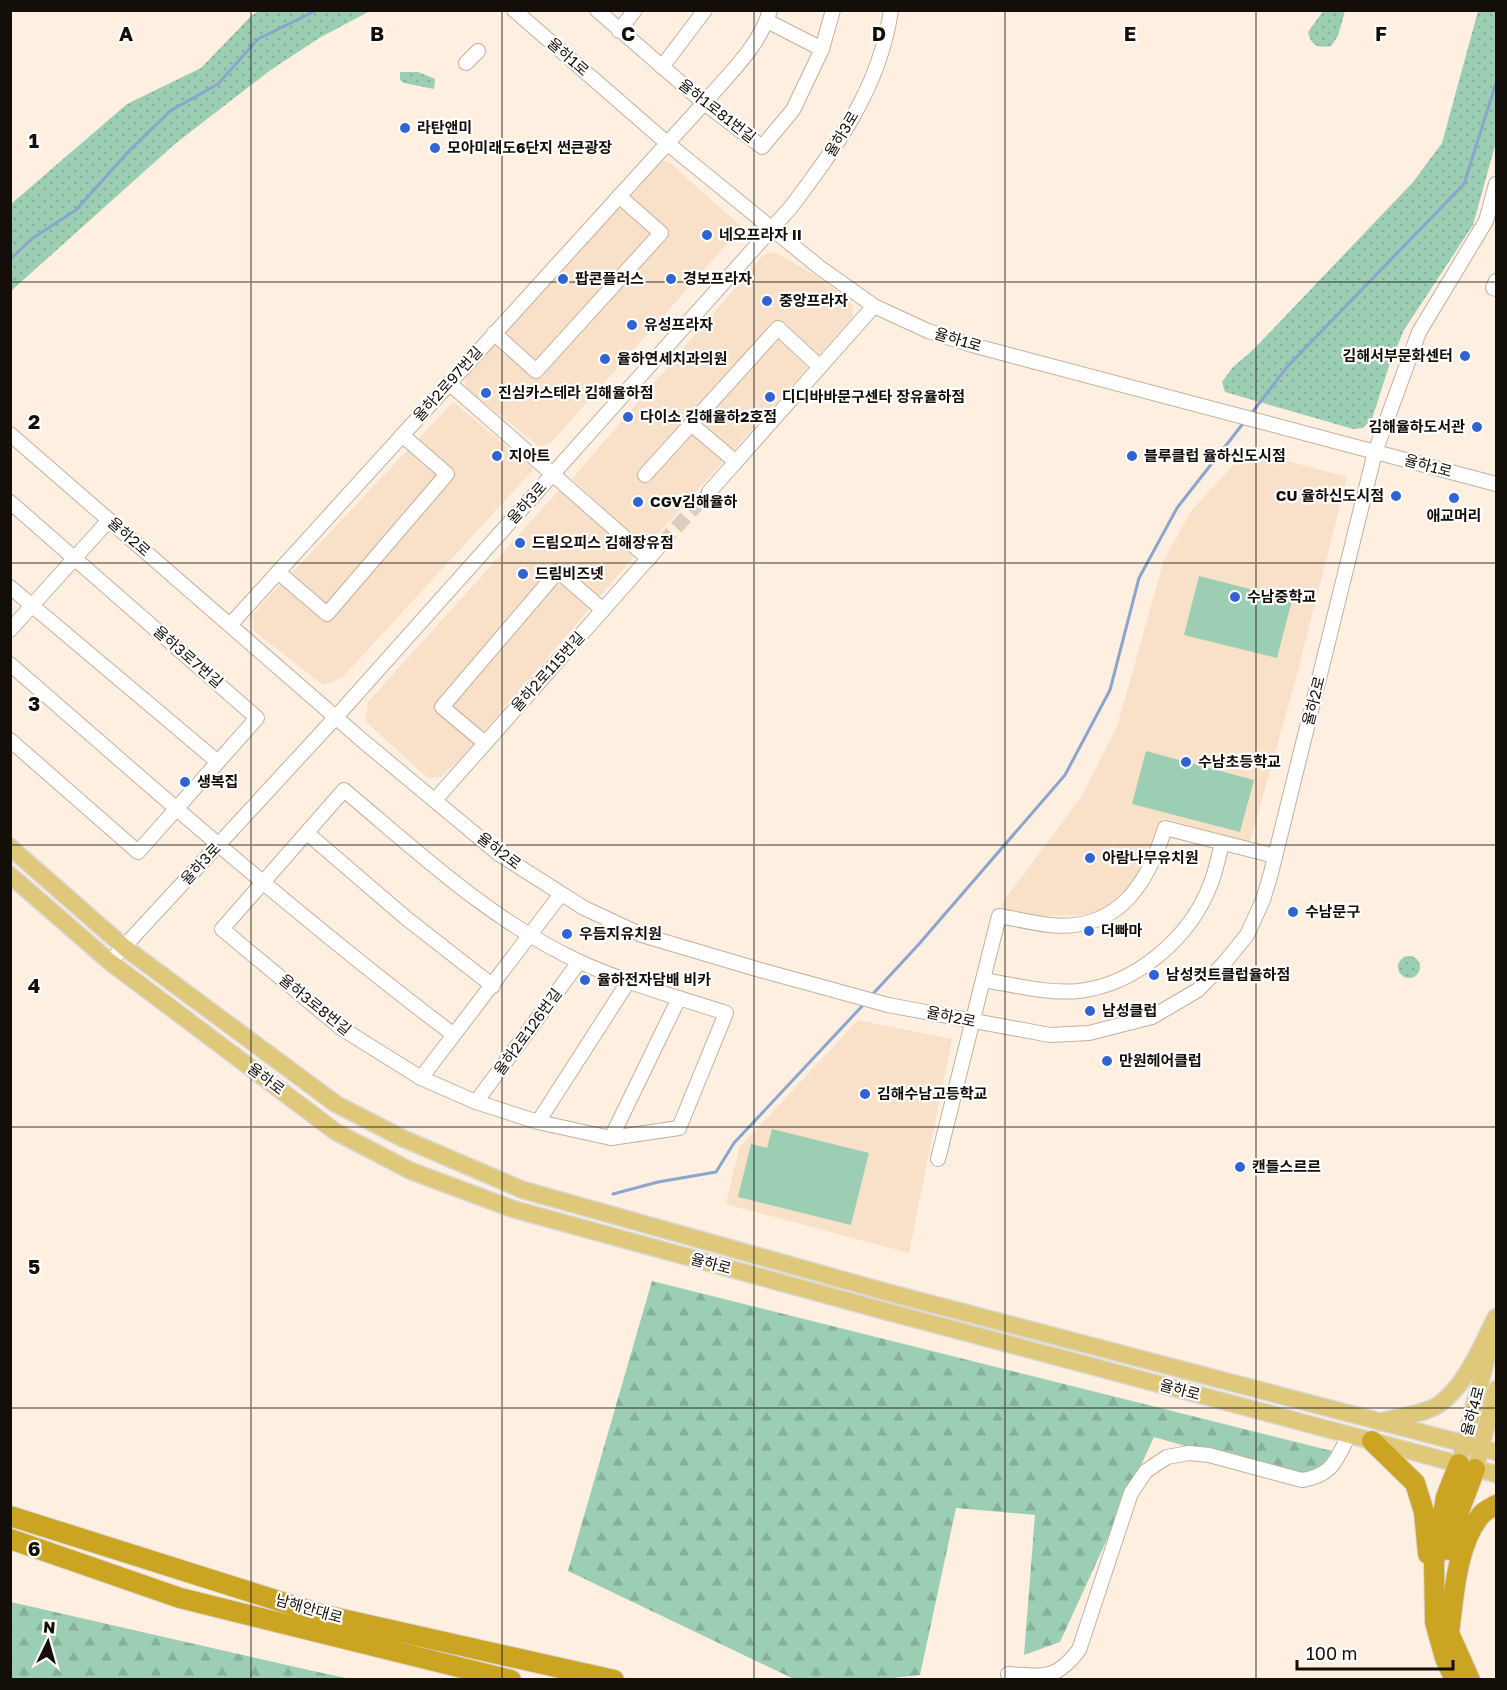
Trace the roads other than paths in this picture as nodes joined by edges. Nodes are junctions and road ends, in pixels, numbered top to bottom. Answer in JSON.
{"nodes":[{"id":1,"x":514,"y":10,"type":"edge"},
{"id":2,"x":597,"y":10,"type":"edge"},
{"id":3,"x":635,"y":10,"type":"edge"},
{"id":4,"x":705,"y":10,"type":"edge"},
{"id":5,"x":833,"y":10,"type":"edge"},
{"id":6,"x":891,"y":10,"type":"edge"},
{"id":7,"x":769,"y":16,"type":"edge"},
{"id":8,"x":619,"y":31,"type":"junction"},
{"id":9,"x":822,"y":49,"type":"junction"},
{"id":10,"x":478,"y":51,"type":"dead end"},
{"id":11,"x":466,"y":63,"type":"dead end"},
{"id":12,"x":662,"y":67,"type":"junction"},
{"id":13,"x":705,"y":103,"type":"junction"},
{"id":14,"x":667,"y":143,"type":"junction"},
{"id":15,"x":1497,"y":184,"type":"edge"},
{"id":16,"x":619,"y":196,"type":"junction"},
{"id":17,"x":1491,"y":222,"type":"edge"},
{"id":18,"x":772,"y":229,"type":"junction"},
{"id":19,"x":1497,"y":281,"type":"edge"},
{"id":20,"x":1497,"y":289,"type":"edge"},
{"id":21,"x":874,"y":306,"type":"junction"},
{"id":22,"x":494,"y":333,"type":"junction"},
{"id":23,"x":820,"y":367,"type":"junction"},
{"id":24,"x":449,"y":383,"type":"junction"},
{"id":25,"x":692,"y":424,"type":"junction"},
{"id":26,"x":10,"y":435,"type":"edge"},
{"id":27,"x":402,"y":435,"type":"junction"},
{"id":28,"x":1375,"y":452,"type":"junction"},
{"id":29,"x":736,"y":462,"type":"junction"},
{"id":30,"x":553,"y":474,"type":"junction"},
{"id":31,"x":645,"y":475,"type":"dead end"},
{"id":32,"x":1497,"y":484,"type":"edge"},
{"id":33,"x":709,"y":492,"type":"tunnel mouth"},
{"id":34,"x":10,"y":502,"type":"edge"},
{"id":35,"x":109,"y":520,"type":"junction"},
{"id":36,"x":662,"y":543,"type":"tunnel mouth"},
{"id":37,"x":75,"y":558,"type":"junction"},
{"id":38,"x":649,"y":559,"type":"junction"},
{"id":39,"x":278,"y":572,"type":"junction"},
{"id":40,"x":10,"y":587,"type":"edge"},
{"id":41,"x":32,"y":606,"type":"junction"},
{"id":42,"x":603,"y":610,"type":"junction"},
{"id":43,"x":230,"y":625,"type":"junction"},
{"id":44,"x":10,"y":630,"type":"edge"},
{"id":45,"x":10,"y":664,"type":"edge"},
{"id":46,"x":336,"y":717,"type":"junction"},
{"id":47,"x":10,"y":740,"type":"edge"},
{"id":48,"x":485,"y":743,"type":"junction"},
{"id":49,"x":218,"y":762,"type":"junction"},
{"id":50,"x":435,"y":800,"type":"junction"},
{"id":51,"x":177,"y":808,"type":"junction"},
{"id":52,"x":307,"y":833,"type":"junction"},
{"id":53,"x":1222,"y":843,"type":"junction"},
{"id":54,"x":219,"y":845,"type":"junction"},
{"id":55,"x":10,"y":847,"type":"edge"},
{"id":56,"x":1275,"y":856,"type":"junction"},
{"id":57,"x":10,"y":875,"type":"edge"},
{"id":58,"x":262,"y":882,"type":"junction"},
{"id":59,"x":561,"y":894,"type":"junction"},
{"id":60,"x":531,"y":936,"type":"junction"},
{"id":61,"x":124,"y":947,"type":"junction"},
{"id":62,"x":110,"y":962,"type":"junction"},
{"id":63,"x":579,"y":962,"type":"junction"},
{"id":64,"x":983,"y":980,"type":"junction"},
{"id":65,"x":628,"y":982,"type":"junction"},
{"id":66,"x":493,"y":986,"type":"junction"},
{"id":67,"x":679,"y":998,"type":"junction"},
{"id":68,"x":973,"y":1020,"type":"junction"},
{"id":69,"x":454,"y":1035,"type":"junction"},
{"id":70,"x":421,"y":1078,"type":"junction"},
{"id":71,"x":476,"y":1102,"type":"junction"},
{"id":72,"x":538,"y":1122,"type":"junction"},
{"id":73,"x":611,"y":1138,"type":"junction"},
{"id":74,"x":938,"y":1159,"type":"dead end"},
{"id":75,"x":1497,"y":1317,"type":"edge"},
{"id":76,"x":1497,"y":1323,"type":"edge"},
{"id":77,"x":1497,"y":1389,"type":"edge"},
{"id":78,"x":1380,"y":1422,"type":"junction"},
{"id":79,"x":1349,"y":1435,"type":"junction"},
{"id":80,"x":1372,"y":1441,"type":"junction"},
{"id":81,"x":1480,"y":1448,"type":"edge"},
{"id":82,"x":1467,"y":1466,"type":"junction"},
{"id":83,"x":1497,"y":1474,"type":"edge"},
{"id":84,"x":1497,"y":1505,"type":"edge"},
{"id":85,"x":10,"y":1516,"type":"edge"},
{"id":86,"x":10,"y":1539,"type":"edge"},
{"id":87,"x":1442,"y":1628,"type":"junction"},
{"id":88,"x":1008,"y":1674,"type":"dead end"},
{"id":89,"x":511,"y":1680,"type":"edge"},
{"id":90,"x":614,"y":1680,"type":"edge"},
{"id":91,"x":1455,"y":1680,"type":"edge"},
{"id":92,"x":1470,"y":1680,"type":"edge"}],
"edges":[{"from":1,"to":14,"type":"street","name":"율하1로"},
{"from":2,"to":8,"type":"street","name":"율하1로81번길"},
{"from":3,"to":8,"type":"street"},
{"from":4,"to":12,"type":"street"},
{"from":5,"to":9,"type":"street","name":"율하1로81번길"},
{"from":6,"to":18,"type":"street","name":"율하3로"},
{"from":7,"to":9,"type":"street"},
{"from":7,"to":13,"type":"street","name":"율하2로97번길"},
{"from":8,"to":12,"type":"street","name":"율하1로81번길"},
{"from":9,"to":13,"type":"street","name":"율하1로81번길"},
{"from":10,"to":11,"type":"street"},
{"from":12,"to":13,"type":"street","name":"율하1로81번길"},
{"from":13,"to":14,"type":"street","name":"율하2로97번길"},
{"from":14,"to":16,"type":"street","name":"율하2로97번길"},
{"from":14,"to":18,"type":"street","name":"율하1로"},
{"from":15,"to":17,"type":"street","name":"율하2로"},
{"from":16,"to":22,"type":"street","name":"율하2로97번길"},
{"from":16,"to":22,"type":"street"},
{"from":17,"to":28,"type":"street","name":"율하2로"},
{"from":18,"to":21,"type":"street","name":"율하1로"},
{"from":18,"to":30,"type":"street","name":"율하3로"},
{"from":19,"to":20,"type":"street"},
{"from":21,"to":23,"type":"street"},
{"from":21,"to":28,"type":"street","name":"율하1로"},
{"from":22,"to":24,"type":"street","name":"율하2로97번길"},
{"from":23,"to":25,"type":"street"},
{"from":23,"to":29,"type":"street"},
{"from":24,"to":27,"type":"street","name":"율하2로97번길"},
{"from":24,"to":30,"type":"street"},
{"from":25,"to":29,"type":"street"},
{"from":25,"to":31,"type":"street"},
{"from":26,"to":35,"type":"street","name":"율하2로"},
{"from":27,"to":39,"type":"street","name":"율하2로97번길"},
{"from":27,"to":39,"type":"street"},
{"from":28,"to":32,"type":"street","name":"율하1로"},
{"from":28,"to":56,"type":"street","name":"율하2로"},
{"from":29,"to":33,"type":"street"},
{"from":30,"to":38,"type":"street"},
{"from":30,"to":46,"type":"street","name":"율하3로"},
{"from":34,"to":37,"type":"street","name":"율하3로7번길"},
{"from":35,"to":37,"type":"street"},
{"from":35,"to":43,"type":"street","name":"율하2로"},
{"from":36,"to":38,"type":"street","name":"율하2로115번길"},
{"from":37,"to":41,"type":"street"},
{"from":37,"to":49,"type":"street","name":"율하3로7번길"},
{"from":38,"to":42,"type":"street","name":"율하2로115번길"},
{"from":39,"to":43,"type":"street","name":"율하2로97번길"},
{"from":40,"to":41,"type":"street"},
{"from":41,"to":44,"type":"street"},
{"from":41,"to":49,"type":"street"},
{"from":42,"to":48,"type":"street","name":"율하2로115번길"},
{"from":42,"to":48,"type":"street"},
{"from":43,"to":46,"type":"street","name":"율하2로"},
{"from":45,"to":51,"type":"street"},
{"from":46,"to":50,"type":"street","name":"율하2로"},
{"from":46,"to":54,"type":"street","name":"율하3로"},
{"from":47,"to":51,"type":"street","name":"율하3로7번길"},
{"from":48,"to":50,"type":"street","name":"율하2로115번길"},
{"from":49,"to":51,"type":"street","name":"율하3로7번길"},
{"from":50,"to":59,"type":"street","name":"율하2로"},
{"from":51,"to":54,"type":"street"},
{"from":52,"to":58,"type":"street","name":"율하3로8번길"},
{"from":52,"to":60,"type":"street","name":"율하3로8번길"},
{"from":52,"to":66,"type":"street"},
{"from":53,"to":56,"type":"street"},
{"from":53,"to":64,"type":"street"},
{"from":53,"to":64,"type":"street"},
{"from":54,"to":58,"type":"street"},
{"from":54,"to":61,"type":"street","name":"율하3로"},
{"from":55,"to":61,"type":"main road","name":"율하로"},
{"from":56,"to":68,"type":"street","name":"율하2로"},
{"from":57,"to":62,"type":"main road","name":"율하로"},
{"from":58,"to":69,"type":"street"},
{"from":58,"to":70,"type":"street","name":"율하3로8번길"},
{"from":59,"to":60,"type":"street"},
{"from":59,"to":68,"type":"street","name":"율하2로"},
{"from":60,"to":63,"type":"street"},
{"from":60,"to":66,"type":"street"},
{"from":61,"to":62,"type":"street","name":"율하3로"},
{"from":61,"to":78,"type":"main road","name":"율하로"},
{"from":62,"to":79,"type":"main road","name":"율하로"},
{"from":63,"to":65,"type":"street"},
{"from":63,"to":71,"type":"street","name":"율하2로126번길"},
{"from":64,"to":68,"type":"street"},
{"from":65,"to":67,"type":"street"},
{"from":65,"to":72,"type":"street"},
{"from":66,"to":69,"type":"street"},
{"from":67,"to":73,"type":"street"},
{"from":67,"to":73,"type":"street"},
{"from":68,"to":74,"type":"street"},
{"from":69,"to":70,"type":"street"},
{"from":70,"to":71,"type":"street"},
{"from":71,"to":72,"type":"street"},
{"from":72,"to":73,"type":"street"},
{"from":75,"to":78,"type":"main road"},
{"from":76,"to":81,"type":"main road","name":"율하4로"},
{"from":77,"to":81,"type":"main road","name":"율하4로"},
{"from":78,"to":81,"type":"main road","name":"율하로"},
{"from":79,"to":80,"type":"main road","name":"율하로"},
{"from":79,"to":88,"type":"street"},
{"from":80,"to":82,"type":"main road","name":"율하로"},
{"from":80,"to":87,"type":"highway"},
{"from":81,"to":82,"type":"main road","name":"율하4로"},
{"from":82,"to":83,"type":"main road","name":"율하로"},
{"from":82,"to":87,"type":"highway"},
{"from":84,"to":87,"type":"highway"},
{"from":85,"to":90,"type":"highway","name":"남해안대로"},
{"from":86,"to":89,"type":"highway","name":"남해안대로"},
{"from":87,"to":91,"type":"highway"},
{"from":87,"to":92,"type":"highway"}]}
